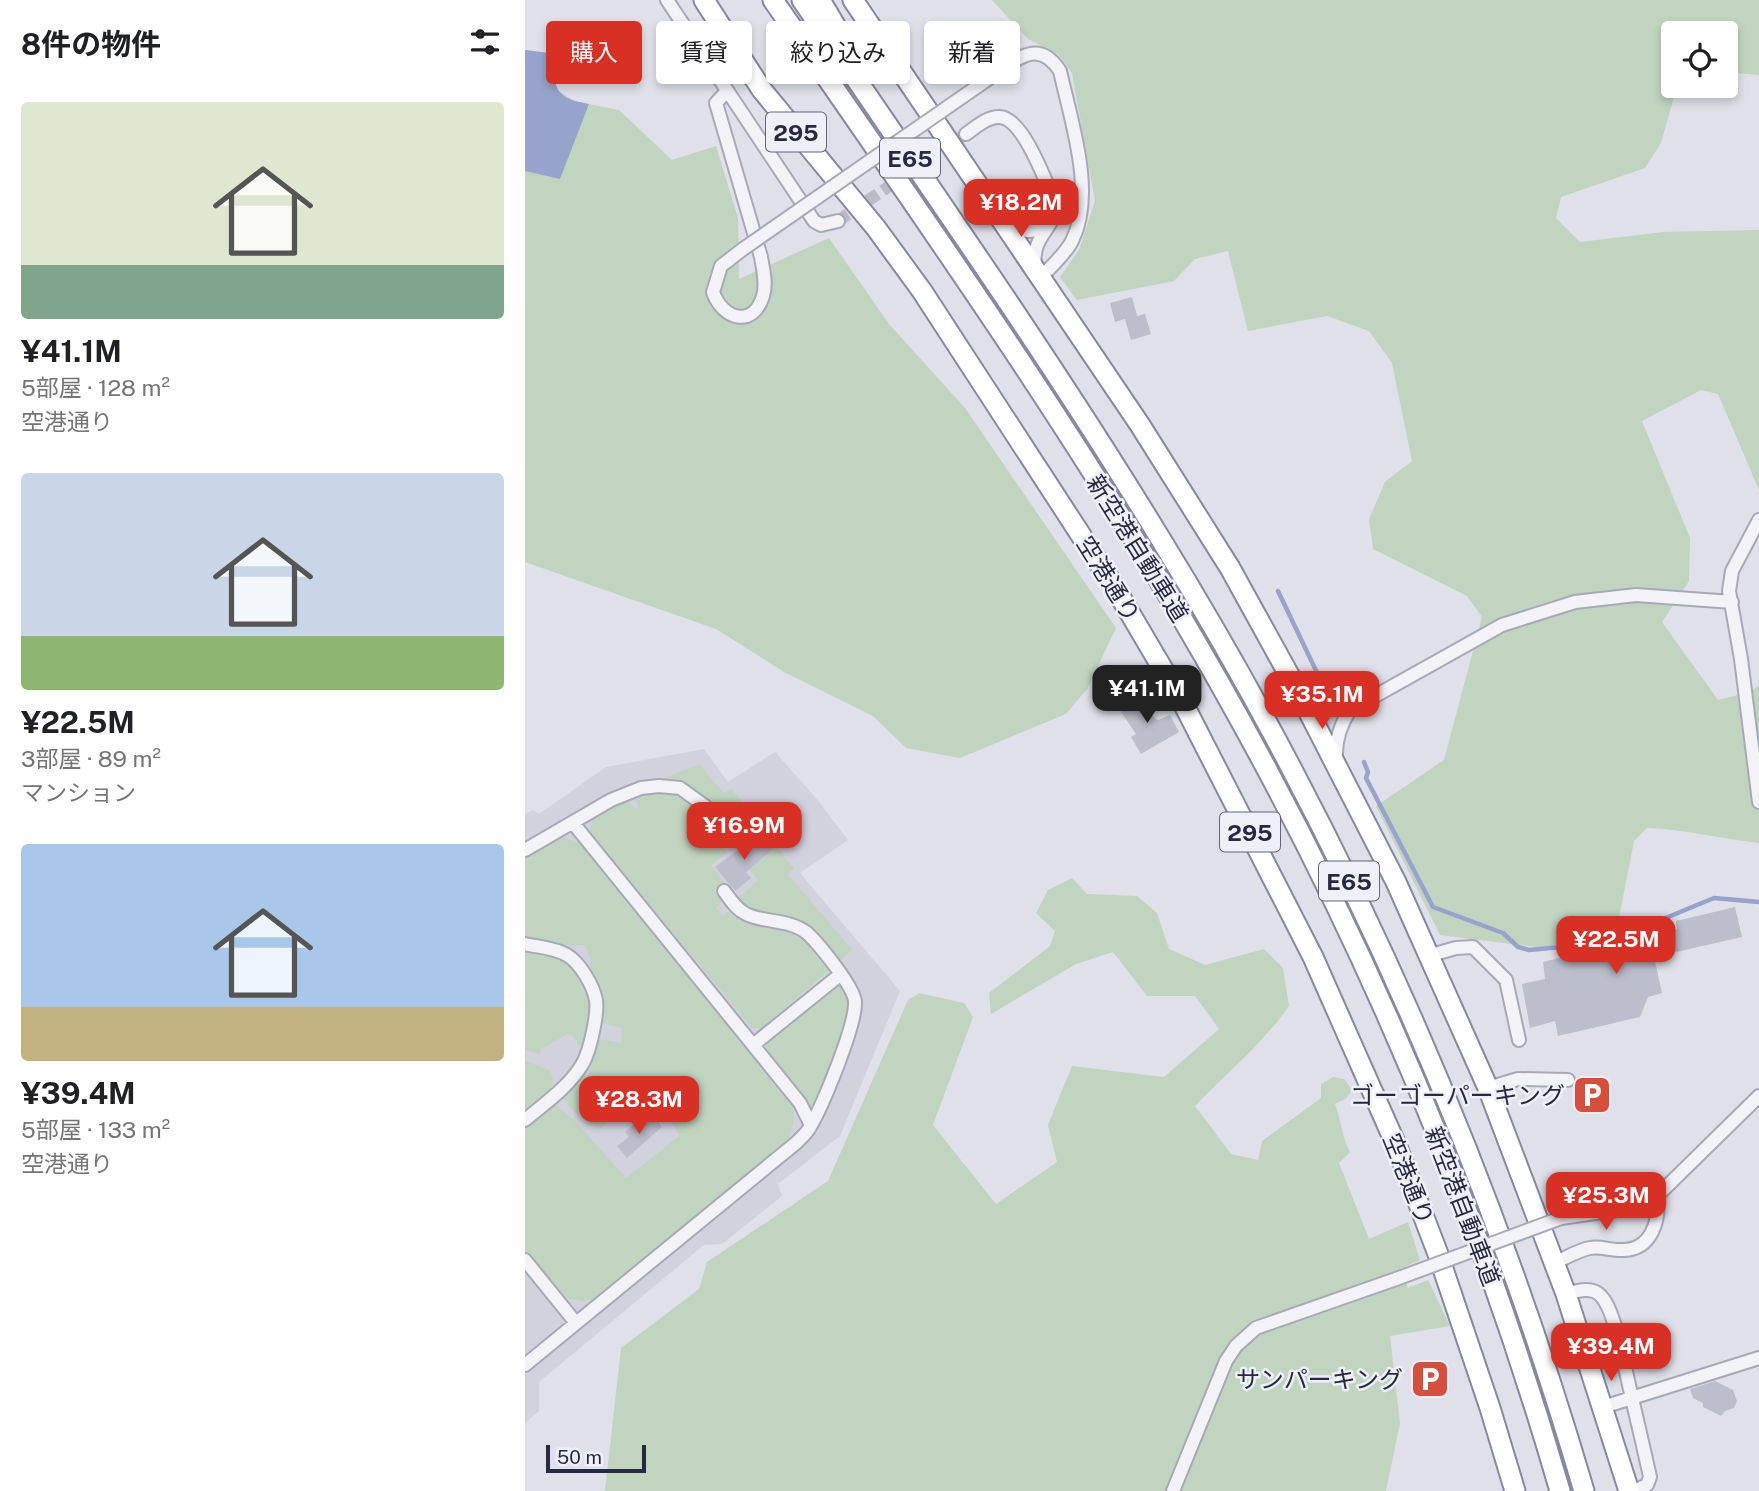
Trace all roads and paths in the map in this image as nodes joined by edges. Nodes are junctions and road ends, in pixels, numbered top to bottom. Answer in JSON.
{"nodes":[{"id":1,"x":667,"y":0,"type":"edge"},
{"id":2,"x":696,"y":0,"type":"edge"},
{"id":3,"x":704,"y":0,"type":"edge"},
{"id":4,"x":773,"y":0,"type":"edge"},
{"id":5,"x":802,"y":0,"type":"edge"},
{"id":6,"x":820,"y":0,"type":"edge"},
{"id":7,"x":853,"y":0,"type":"edge"},
{"id":8,"x":681,"y":21,"type":"edge"},
{"id":9,"x":714,"y":21,"type":"edge"},
{"id":10,"x":717,"y":21,"type":"edge"},
{"id":11,"x":752,"y":74,"type":"edge"},
{"id":12,"x":723,"y":84,"type":"edge"},
{"id":13,"x":727,"y":91,"type":"junction"},
{"id":14,"x":966,"y":134,"type":"tunnel mouth"},
{"id":15,"x":838,"y":221,"type":"dead end"},
{"id":16,"x":1005,"y":223,"type":"junction"},
{"id":17,"x":1050,"y":224,"type":"junction"},
{"id":18,"x":1042,"y":269,"type":"junction"},
{"id":19,"x":1018,"y":317,"type":"junction"},
{"id":20,"x":1759,"y":520,"type":"edge"},
{"id":21,"x":1732,"y":602,"type":"junction"},
{"id":22,"x":1299,"y":693,"type":"junction"},
{"id":23,"x":1350,"y":710,"type":"junction"},
{"id":24,"x":1336,"y":763,"type":"junction"},
{"id":25,"x":1759,"y":802,"type":"edge"},
{"id":26,"x":705,"y":806,"type":"dead end"},
{"id":27,"x":573,"y":823,"type":"junction"},
{"id":28,"x":525,"y":850,"type":"edge"},
{"id":29,"x":724,"y":891,"type":"dead end"},
{"id":30,"x":525,"y":944,"type":"edge"},
{"id":31,"x":1430,"y":955,"type":"junction"},
{"id":32,"x":841,"y":974,"type":"junction"},
{"id":33,"x":1519,"y":1040,"type":"dead end"},
{"id":34,"x":753,"y":1045,"type":"junction"},
{"id":35,"x":1568,"y":1080,"type":"dead end"},
{"id":36,"x":1488,"y":1088,"type":"junction"},
{"id":37,"x":1759,"y":1097,"type":"edge"},
{"id":38,"x":525,"y":1120,"type":"edge"},
{"id":39,"x":811,"y":1125,"type":"junction"},
{"id":40,"x":1657,"y":1196,"type":"junction"},
{"id":41,"x":525,"y":1260,"type":"edge"},
{"id":42,"x":1555,"y":1263,"type":"junction"},
{"id":43,"x":1566,"y":1294,"type":"junction"},
{"id":44,"x":576,"y":1323,"type":"junction"},
{"id":45,"x":1759,"y":1358,"type":"edge"},
{"id":46,"x":525,"y":1365,"type":"edge"},
{"id":47,"x":1633,"y":1398,"type":"junction"},
{"id":48,"x":1603,"y":1407,"type":"junction"},
{"id":49,"x":1173,"y":1491,"type":"edge"},
{"id":50,"x":1515,"y":1491,"type":"edge"},
{"id":51,"x":1560,"y":1491,"type":"edge"},
{"id":52,"x":1584,"y":1491,"type":"edge"},
{"id":53,"x":1629,"y":1491,"type":"edge"},
{"id":54,"x":1634,"y":1491,"type":"edge"}],
"edges":[{"from":1,"to":8,"type":"street"},
{"from":2,"to":9,"type":"highway"},
{"from":3,"to":10,"type":"highway","name":"空港通り","number":"295"},
{"from":4,"to":51,"type":"highway","name":"新空港自動車道","number":"E65"},
{"from":5,"to":19,"type":"highway","name":"新空港自動車道","number":"E65"},
{"from":6,"to":19,"type":"highway"},
{"from":7,"to":16,"type":"highway"},
{"from":11,"to":50,"type":"highway","name":"空港通り","number":"295"},
{"from":12,"to":13,"type":"street"},
{"from":13,"to":15,"type":"street"},
{"from":13,"to":18,"type":"street","bridge":true},
{"from":14,"to":17,"type":"street"},
{"from":16,"to":17,"type":"street"},
{"from":16,"to":18,"type":"highway"},
{"from":17,"to":18,"type":"street"},
{"from":18,"to":22,"type":"highway"},
{"from":19,"to":52,"type":"highway","name":"新空港自動車道","number":"E65"},
{"from":20,"to":21,"type":"street"},
{"from":21,"to":23,"type":"street"},
{"from":21,"to":25,"type":"street"},
{"from":22,"to":23,"type":"street"},
{"from":22,"to":24,"type":"highway"},
{"from":23,"to":24,"type":"street"},
{"from":24,"to":31,"type":"highway"},
{"from":26,"to":27,"type":"street"},
{"from":27,"to":28,"type":"street"},
{"from":27,"to":34,"type":"street"},
{"from":29,"to":32,"type":"street"},
{"from":30,"to":38,"type":"street"},
{"from":31,"to":33,"type":"street"},
{"from":31,"to":36,"type":"highway"},
{"from":32,"to":34,"type":"street"},
{"from":32,"to":39,"type":"street"},
{"from":34,"to":39,"type":"street"},
{"from":35,"to":36,"type":"street"},
{"from":36,"to":42,"type":"highway"},
{"from":37,"to":40,"type":"street"},
{"from":39,"to":44,"type":"street"},
{"from":40,"to":42,"type":"street"},
{"from":40,"to":49,"type":"street","bridge":true},
{"from":41,"to":44,"type":"street"},
{"from":42,"to":43,"type":"highway"},
{"from":43,"to":47,"type":"street"},
{"from":43,"to":48,"type":"highway"},
{"from":44,"to":46,"type":"street"},
{"from":45,"to":47,"type":"street"},
{"from":47,"to":48,"type":"street"},
{"from":47,"to":54,"type":"street"},
{"from":48,"to":53,"type":"highway"}]}
